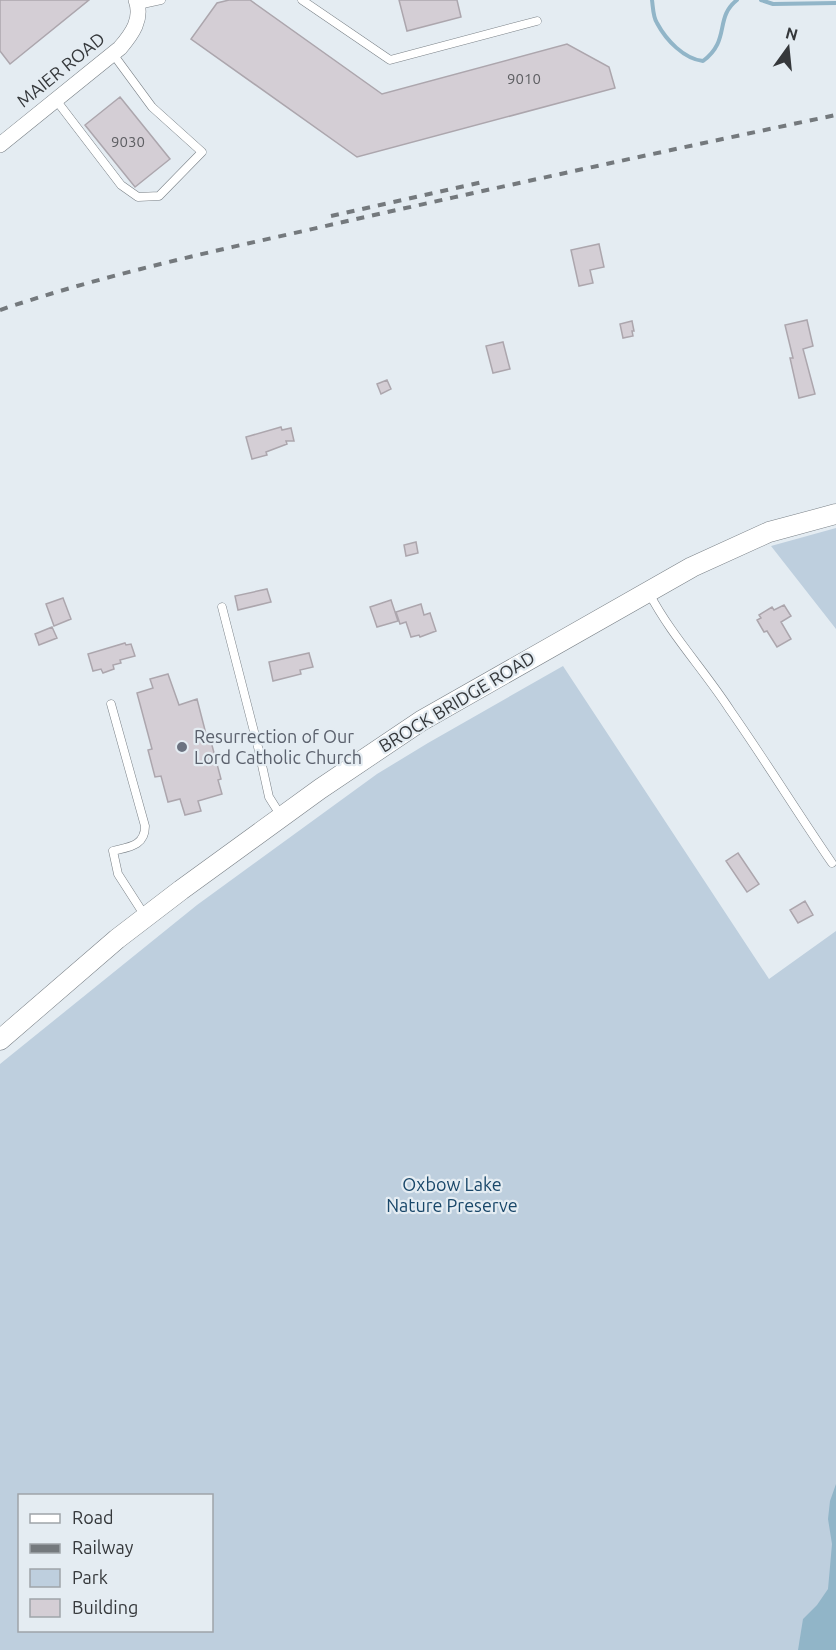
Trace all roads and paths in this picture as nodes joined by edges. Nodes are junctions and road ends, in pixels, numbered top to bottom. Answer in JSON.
{"nodes":[{"id":1,"x":161,"y":0,"type":"edge"},
{"id":2,"x":302,"y":0,"type":"edge"},
{"id":3,"x":137,"y":8,"type":"edge"},
{"id":4,"x":537,"y":21,"type":"dead end"},
{"id":5,"x":112,"y":54,"type":"junction"},
{"id":6,"x":56,"y":100,"type":"junction"},
{"id":7,"x":0,"y":145,"type":"edge"},
{"id":8,"x":836,"y":514,"type":"edge"},
{"id":9,"x":648,"y":591,"type":"junction"},
{"id":10,"x":222,"y":607,"type":"dead end"},
{"id":11,"x":111,"y":704,"type":"dead end"},
{"id":12,"x":282,"y":817,"type":"junction"},
{"id":13,"x":832,"y":863,"type":"dead end"},
{"id":14,"x":146,"y":917,"type":"junction"},
{"id":15,"x":0,"y":1040,"type":"edge"}],
"edges":[{"from":1,"to":3,"type":"lane"},
{"from":2,"to":4,"type":"lane"},
{"from":3,"to":5,"type":"street","name":"MAIER ROAD"},
{"from":5,"to":6,"type":"street","name":"MAIER ROAD"},
{"from":5,"to":6,"type":"lane"},
{"from":6,"to":7,"type":"street","name":"MAIER ROAD"},
{"from":8,"to":9,"type":"street","name":"BROCK BRIDGE ROAD"},
{"from":9,"to":12,"type":"street","name":"BROCK BRIDGE ROAD"},
{"from":9,"to":13,"type":"lane"},
{"from":10,"to":12,"type":"lane"},
{"from":11,"to":14,"type":"lane"},
{"from":12,"to":14,"type":"street","name":"BROCK BRIDGE ROAD"},
{"from":14,"to":15,"type":"street","name":"BROCK BRIDGE ROAD"}]}
